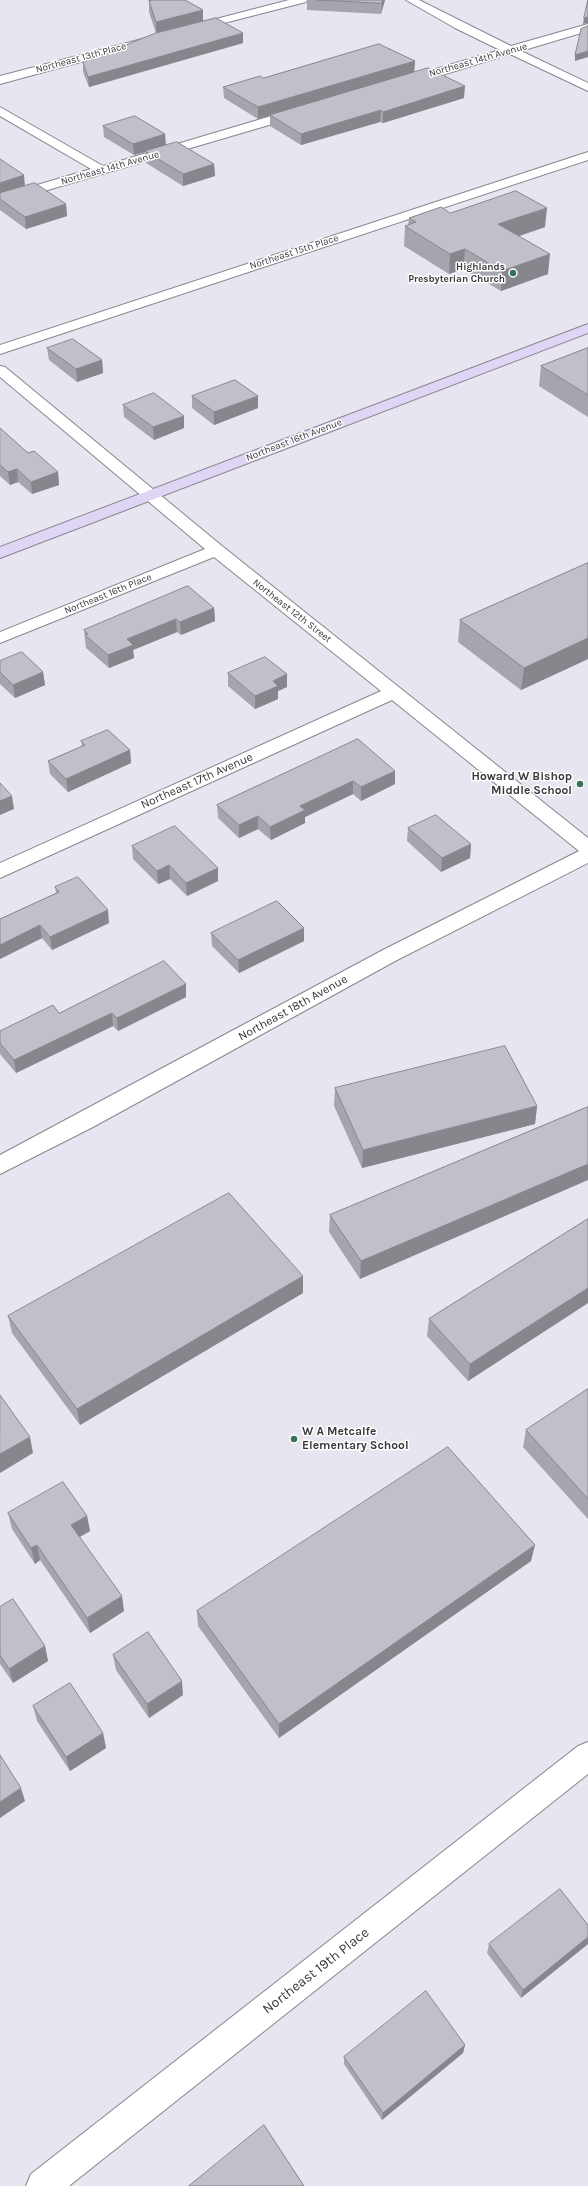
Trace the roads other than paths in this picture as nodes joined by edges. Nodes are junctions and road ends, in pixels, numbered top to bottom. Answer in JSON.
{"nodes":[{"id":1,"x":302,"y":0,"type":"edge"},
{"id":2,"x":411,"y":0,"type":"edge"},
{"id":3,"x":588,"y":27,"type":"edge"},
{"id":4,"x":182,"y":31,"type":"edge"},
{"id":5,"x":159,"y":37,"type":"edge"},
{"id":6,"x":511,"y":51,"type":"junction"},
{"id":7,"x":0,"y":80,"type":"edge"},
{"id":8,"x":397,"y":84,"type":"edge"},
{"id":9,"x":588,"y":87,"type":"edge"},
{"id":10,"x":313,"y":108,"type":"edge"},
{"id":11,"x":0,"y":111,"type":"edge"},
{"id":12,"x":588,"y":156,"type":"edge"},
{"id":13,"x":101,"y":170,"type":"junction"},
{"id":14,"x":0,"y":200,"type":"edge"},
{"id":15,"x":588,"y":328,"type":"edge"},
{"id":16,"x":0,"y":350,"type":"edge"},
{"id":17,"x":0,"y":370,"type":"edge"},
{"id":18,"x":151,"y":494,"type":"junction"},
{"id":19,"x":216,"y":550,"type":"junction"},
{"id":20,"x":0,"y":553,"type":"edge"},
{"id":21,"x":0,"y":638,"type":"edge"},
{"id":22,"x":394,"y":692,"type":"junction"},
{"id":23,"x":588,"y":848,"type":"edge"},
{"id":24,"x":588,"y":855,"type":"edge"},
{"id":25,"x":0,"y":871,"type":"edge"},
{"id":26,"x":0,"y":1165,"type":"edge"},
{"id":27,"x":588,"y":1756,"type":"edge"},
{"id":28,"x":43,"y":2186,"type":"edge"}],
"edges":[{"from":1,"to":4,"type":"street"},
{"from":2,"to":6,"type":"street"},
{"from":3,"to":6,"type":"street","name":"Northeast 14th Avenue"},
{"from":5,"to":7,"type":"street","name":"Northeast 13th Place"},
{"from":6,"to":8,"type":"street","name":"Northeast 14th Avenue"},
{"from":6,"to":9,"type":"street"},
{"from":10,"to":13,"type":"street","name":"Northeast 14th Avenue"},
{"from":11,"to":13,"type":"street"},
{"from":12,"to":16,"type":"street","name":"Northeast 15th Place"},
{"from":13,"to":14,"type":"street","name":"Northeast 14th Avenue"},
{"from":15,"to":18,"type":"street","name":"Northeast 16th Avenue"},
{"from":17,"to":18,"type":"street","name":"Northeast 12th Street"},
{"from":18,"to":19,"type":"street","name":"Northeast 12th Street"},
{"from":18,"to":20,"type":"street","name":"Northeast 16th Avenue"},
{"from":19,"to":21,"type":"street","name":"Northeast 16th Place"},
{"from":19,"to":22,"type":"street","name":"Northeast 12th Street"},
{"from":22,"to":23,"type":"street","name":"Northeast 12th Street"},
{"from":22,"to":25,"type":"street","name":"Northeast 17th Avenue"},
{"from":24,"to":26,"type":"street","name":"Northeast 18th Avenue"},
{"from":27,"to":28,"type":"street","name":"Northeast 19th Place"}]}
